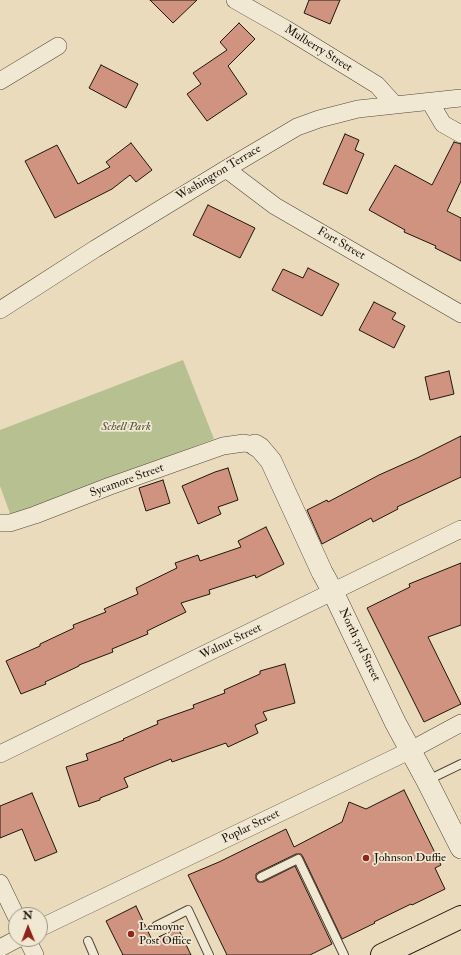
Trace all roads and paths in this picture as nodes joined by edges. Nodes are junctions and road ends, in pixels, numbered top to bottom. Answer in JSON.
{"nodes":[{"id":1,"x":235,"y":0,"type":"edge"},
{"id":2,"x":58,"y":46,"type":"dead end"},
{"id":3,"x":0,"y":81,"type":"edge"},
{"id":4,"x":461,"y":98,"type":"edge"},
{"id":5,"x":430,"y":102,"type":"junction"},
{"id":6,"x":395,"y":105,"type":"junction"},
{"id":7,"x":461,"y":134,"type":"edge"},
{"id":8,"x":226,"y":169,"type":"junction"},
{"id":9,"x":0,"y":310,"type":"edge"},
{"id":10,"x":461,"y":314,"type":"edge"},
{"id":11,"x":255,"y":445,"type":"joint"},
{"id":12,"x":0,"y":523,"type":"edge"},
{"id":13,"x":461,"y":530,"type":"edge"},
{"id":14,"x":333,"y":592,"type":"junction"},
{"id":15,"x":461,"y":723,"type":"edge"},
{"id":16,"x":411,"y":750,"type":"junction"},
{"id":17,"x":0,"y":754,"type":"edge"},
{"id":18,"x":461,"y":764,"type":"edge"},
{"id":19,"x":427,"y":780,"type":"junction"},
{"id":20,"x":461,"y":848,"type":"edge"},
{"id":21,"x":261,"y":877,"type":"dead end"},
{"id":22,"x":0,"y":883,"type":"edge"},
{"id":23,"x":12,"y":907,"type":"edge"},
{"id":24,"x":461,"y":916,"type":"edge"},
{"id":25,"x":48,"y":924,"type":"edge"},
{"id":26,"x":156,"y":926,"type":"dead end"},
{"id":27,"x":88,"y":941,"type":"dead end"},
{"id":28,"x":94,"y":955,"type":"edge"},
{"id":29,"x":209,"y":955,"type":"edge"},
{"id":30,"x":344,"y":955,"type":"edge"},
{"id":31,"x":382,"y":955,"type":"edge"}],
"edges":[{"from":1,"to":6,"type":"street","name":"Mulberry Street"},
{"from":2,"to":3,"type":"street"},
{"from":4,"to":5,"type":"street","name":"Washington Terrace"},
{"from":5,"to":6,"type":"street","name":"Washington Terrace"},
{"from":5,"to":7,"type":"street"},
{"from":6,"to":8,"type":"street","name":"Washington Terrace"},
{"from":8,"to":9,"type":"street","name":"Washington Terrace"},
{"from":8,"to":10,"type":"street","name":"Fort Street"},
{"from":11,"to":12,"type":"street","name":"Sycamore Street"},
{"from":11,"to":14,"type":"street","name":"North 3rd Street"},
{"from":13,"to":14,"type":"street","name":"Walnut Street"},
{"from":14,"to":16,"type":"street","name":"North 3rd Street"},
{"from":14,"to":17,"type":"street","name":"Walnut Street"},
{"from":15,"to":16,"type":"street","name":"Poplar Street"},
{"from":16,"to":19,"type":"street","name":"North 3rd Street"},
{"from":16,"to":25,"type":"street","name":"Poplar Street"},
{"from":18,"to":19,"type":"lane"},
{"from":19,"to":20,"type":"street","name":"North 3rd Street"},
{"from":21,"to":30,"type":"lane"},
{"from":22,"to":23,"type":"street"},
{"from":24,"to":31,"type":"main road"},
{"from":26,"to":29,"type":"lane"},
{"from":27,"to":28,"type":"lane"}]}
